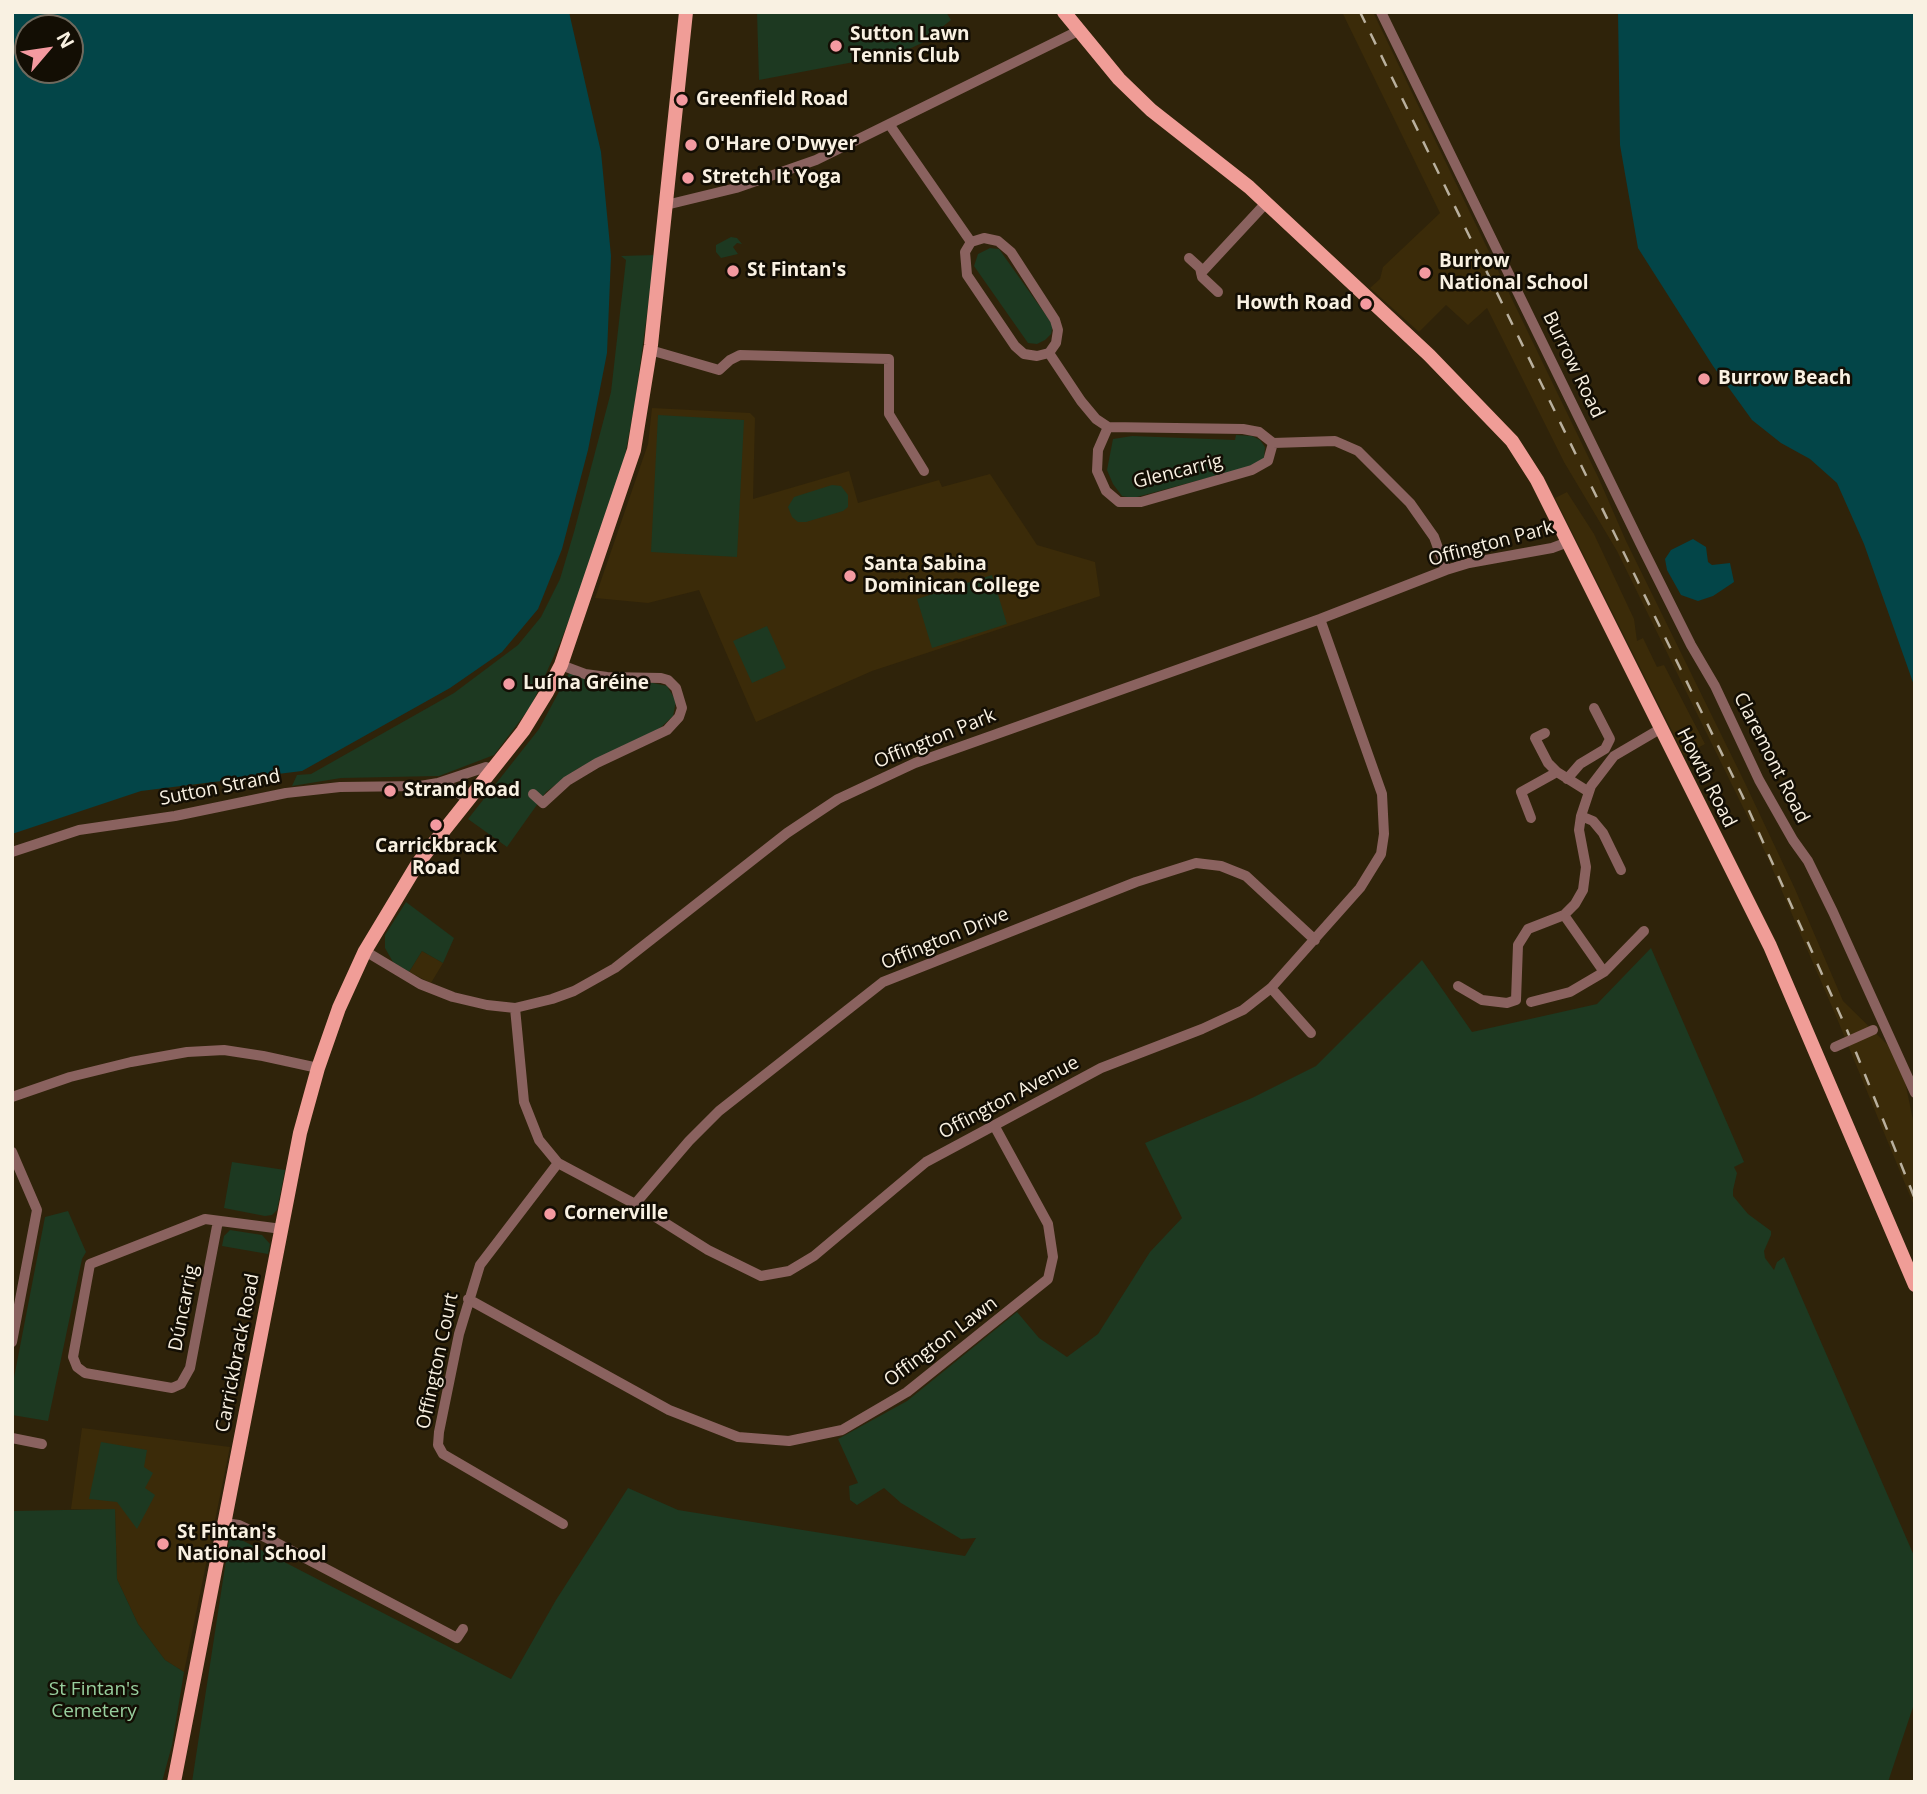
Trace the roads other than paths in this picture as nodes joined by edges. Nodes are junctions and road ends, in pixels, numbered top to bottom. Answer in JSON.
{"nodes":[{"id":1,"x":686,"y":12,"type":"edge"},
{"id":2,"x":1064,"y":12,"type":"edge"},
{"id":3,"x":1381,"y":12,"type":"edge"},
{"id":4,"x":1079,"y":31,"type":"junction"},
{"id":5,"x":889,"y":124,"type":"junction"},
{"id":6,"x":1266,"y":203,"type":"junction"},
{"id":7,"x":666,"y":205,"type":"junction"},
{"id":8,"x":971,"y":242,"type":"junction"},
{"id":9,"x":1189,"y":258,"type":"dead end"},
{"id":10,"x":1201,"y":273,"type":"junction"},
{"id":11,"x":1218,"y":292,"type":"dead end"},
{"id":12,"x":650,"y":350,"type":"junction"},
{"id":13,"x":1049,"y":353,"type":"junction"},
{"id":14,"x":1108,"y":427,"type":"junction"},
{"id":15,"x":1273,"y":443,"type":"junction"},
{"id":16,"x":924,"y":471,"type":"dead end"},
{"id":17,"x":1568,"y":542,"type":"junction"},
{"id":18,"x":1641,"y":545,"type":"joint"},
{"id":19,"x":1446,"y":570,"type":"junction"},
{"id":20,"x":1320,"y":619,"type":"junction"},
{"id":21,"x":561,"y":666,"type":"junction"},
{"id":22,"x":1594,"y":708,"type":"dead end"},
{"id":23,"x":1660,"y":729,"type":"junction"},
{"id":24,"x":1545,"y":733,"type":"dead end"},
{"id":25,"x":492,"y":770,"type":"junction"},
{"id":26,"x":1557,"y":772,"type":"junction"},
{"id":27,"x":1567,"y":779,"type":"junction"},
{"id":28,"x":439,"y":783,"type":"junction"},
{"id":29,"x":1589,"y":792,"type":"junction"},
{"id":30,"x":533,"y":794,"type":"dead end"},
{"id":31,"x":467,"y":800,"type":"junction"},
{"id":32,"x":1581,"y":816,"type":"junction"},
{"id":33,"x":1531,"y":818,"type":"dead end"},
{"id":34,"x":12,"y":852,"type":"edge"},
{"id":35,"x":1621,"y":870,"type":"dead end"},
{"id":36,"x":1564,"y":915,"type":"junction"},
{"id":37,"x":1644,"y":931,"type":"dead end"},
{"id":38,"x":1315,"y":940,"type":"junction"},
{"id":39,"x":365,"y":951,"type":"junction"},
{"id":40,"x":1604,"y":972,"type":"junction"},
{"id":41,"x":1458,"y":986,"type":"dead end"},
{"id":42,"x":1271,"y":988,"type":"junction"},
{"id":43,"x":1531,"y":1002,"type":"dead end"},
{"id":44,"x":515,"y":1008,"type":"junction"},
{"id":45,"x":1878,"y":1028,"type":"junction"},
{"id":46,"x":1311,"y":1033,"type":"dead end"},
{"id":47,"x":1817,"y":1054,"type":"junction"},
{"id":48,"x":318,"y":1068,"type":"junction"},
{"id":49,"x":1915,"y":1093,"type":"edge"},
{"id":50,"x":12,"y":1097,"type":"edge"},
{"id":51,"x":995,"y":1127,"type":"junction"},
{"id":52,"x":12,"y":1152,"type":"edge"},
{"id":53,"x":558,"y":1163,"type":"junction"},
{"id":54,"x":635,"y":1204,"type":"junction"},
{"id":55,"x":218,"y":1221,"type":"junction"},
{"id":56,"x":282,"y":1229,"type":"junction"},
{"id":57,"x":1915,"y":1285,"type":"edge"},
{"id":58,"x":468,"y":1299,"type":"junction"},
{"id":59,"x":12,"y":1342,"type":"edge"},
{"id":60,"x":12,"y":1438,"type":"edge"},
{"id":61,"x":42,"y":1444,"type":"dead end"},
{"id":62,"x":225,"y":1523,"type":"junction"},
{"id":63,"x":563,"y":1524,"type":"dead end"},
{"id":64,"x":463,"y":1629,"type":"dead end"},
{"id":65,"x":174,"y":1782,"type":"edge"}],
"edges":[{"from":1,"to":7,"type":"main road"},
{"from":2,"to":4,"type":"main road","name":"Howth Road"},
{"from":3,"to":18,"type":"street","name":"Burrow Road"},
{"from":4,"to":5,"type":"street"},
{"from":4,"to":6,"type":"main road","name":"Howth Road"},
{"from":5,"to":7,"type":"street"},
{"from":5,"to":8,"type":"street"},
{"from":6,"to":10,"type":"street"},
{"from":6,"to":17,"type":"main road","name":"Howth Road"},
{"from":7,"to":12,"type":"main road"},
{"from":8,"to":13,"type":"street"},
{"from":8,"to":13,"type":"street"},
{"from":9,"to":10,"type":"street"},
{"from":10,"to":11,"type":"street"},
{"from":12,"to":16,"type":"street"},
{"from":12,"to":21,"type":"main road"},
{"from":13,"to":14,"type":"street"},
{"from":14,"to":15,"type":"street","name":"Glencarrig"},
{"from":14,"to":15,"type":"street","name":"Glencarrig"},
{"from":15,"to":19,"type":"street","name":"Glencarrig"},
{"from":17,"to":19,"type":"street","name":"Offington Park"},
{"from":17,"to":23,"type":"main road","name":"Howth Road"},
{"from":18,"to":45,"type":"street","name":"Claremont Road"},
{"from":19,"to":20,"type":"street","name":"Offington Park"},
{"from":20,"to":38,"type":"street","name":"Offington Avenue"},
{"from":20,"to":44,"type":"street","name":"Offington Park"},
{"from":21,"to":25,"type":"main road"},
{"from":21,"to":30,"type":"street"},
{"from":22,"to":27,"type":"street"},
{"from":23,"to":29,"type":"street"},
{"from":23,"to":47,"type":"main road","name":"Howth Road"},
{"from":24,"to":26,"type":"street"},
{"from":25,"to":28,"type":"street","name":"Sutton Strand"},
{"from":25,"to":31,"type":"main road","name":"Carrickbrack Road"},
{"from":26,"to":27,"type":"street"},
{"from":26,"to":33,"type":"street"},
{"from":27,"to":29,"type":"street"},
{"from":28,"to":31,"type":"street"},
{"from":28,"to":34,"type":"street","name":"Sutton Strand"},
{"from":29,"to":32,"type":"street"},
{"from":31,"to":39,"type":"main road","name":"Carrickbrack Road"},
{"from":32,"to":35,"type":"street"},
{"from":32,"to":36,"type":"street"},
{"from":36,"to":40,"type":"street"},
{"from":36,"to":41,"type":"street"},
{"from":37,"to":40,"type":"street"},
{"from":38,"to":42,"type":"street","name":"Offington Avenue"},
{"from":38,"to":54,"type":"street","name":"Offington Drive"},
{"from":39,"to":44,"type":"street","name":"Offington Park"},
{"from":39,"to":48,"type":"main road","name":"Carrickbrack Road"},
{"from":40,"to":43,"type":"street"},
{"from":42,"to":46,"type":"street"},
{"from":42,"to":51,"type":"street","name":"Offington Avenue"},
{"from":44,"to":53,"type":"street","name":"Offington Avenue"},
{"from":45,"to":47,"type":"street","bridge":true},
{"from":45,"to":49,"type":"street","name":"Claremont Road"},
{"from":47,"to":57,"type":"main road","name":"Howth Road"},
{"from":48,"to":50,"type":"street"},
{"from":48,"to":56,"type":"main road","name":"Carrickbrack Road"},
{"from":51,"to":54,"type":"street","name":"Offington Avenue"},
{"from":51,"to":58,"type":"street","name":"Offington Lawn"},
{"from":52,"to":59,"type":"street"},
{"from":53,"to":54,"type":"street","name":"Offington Avenue"},
{"from":53,"to":58,"type":"street","name":"Offington Court"},
{"from":55,"to":55,"type":"street","name":"Dúncarrig"},
{"from":55,"to":56,"type":"street","name":"Dúncarrig"},
{"from":56,"to":62,"type":"main road","name":"Carrickbrack Road"},
{"from":58,"to":63,"type":"street","name":"Offington Court"},
{"from":60,"to":61,"type":"street"},
{"from":62,"to":64,"type":"street"},
{"from":62,"to":65,"type":"main road","name":"Carrickbrack Road"}]}
